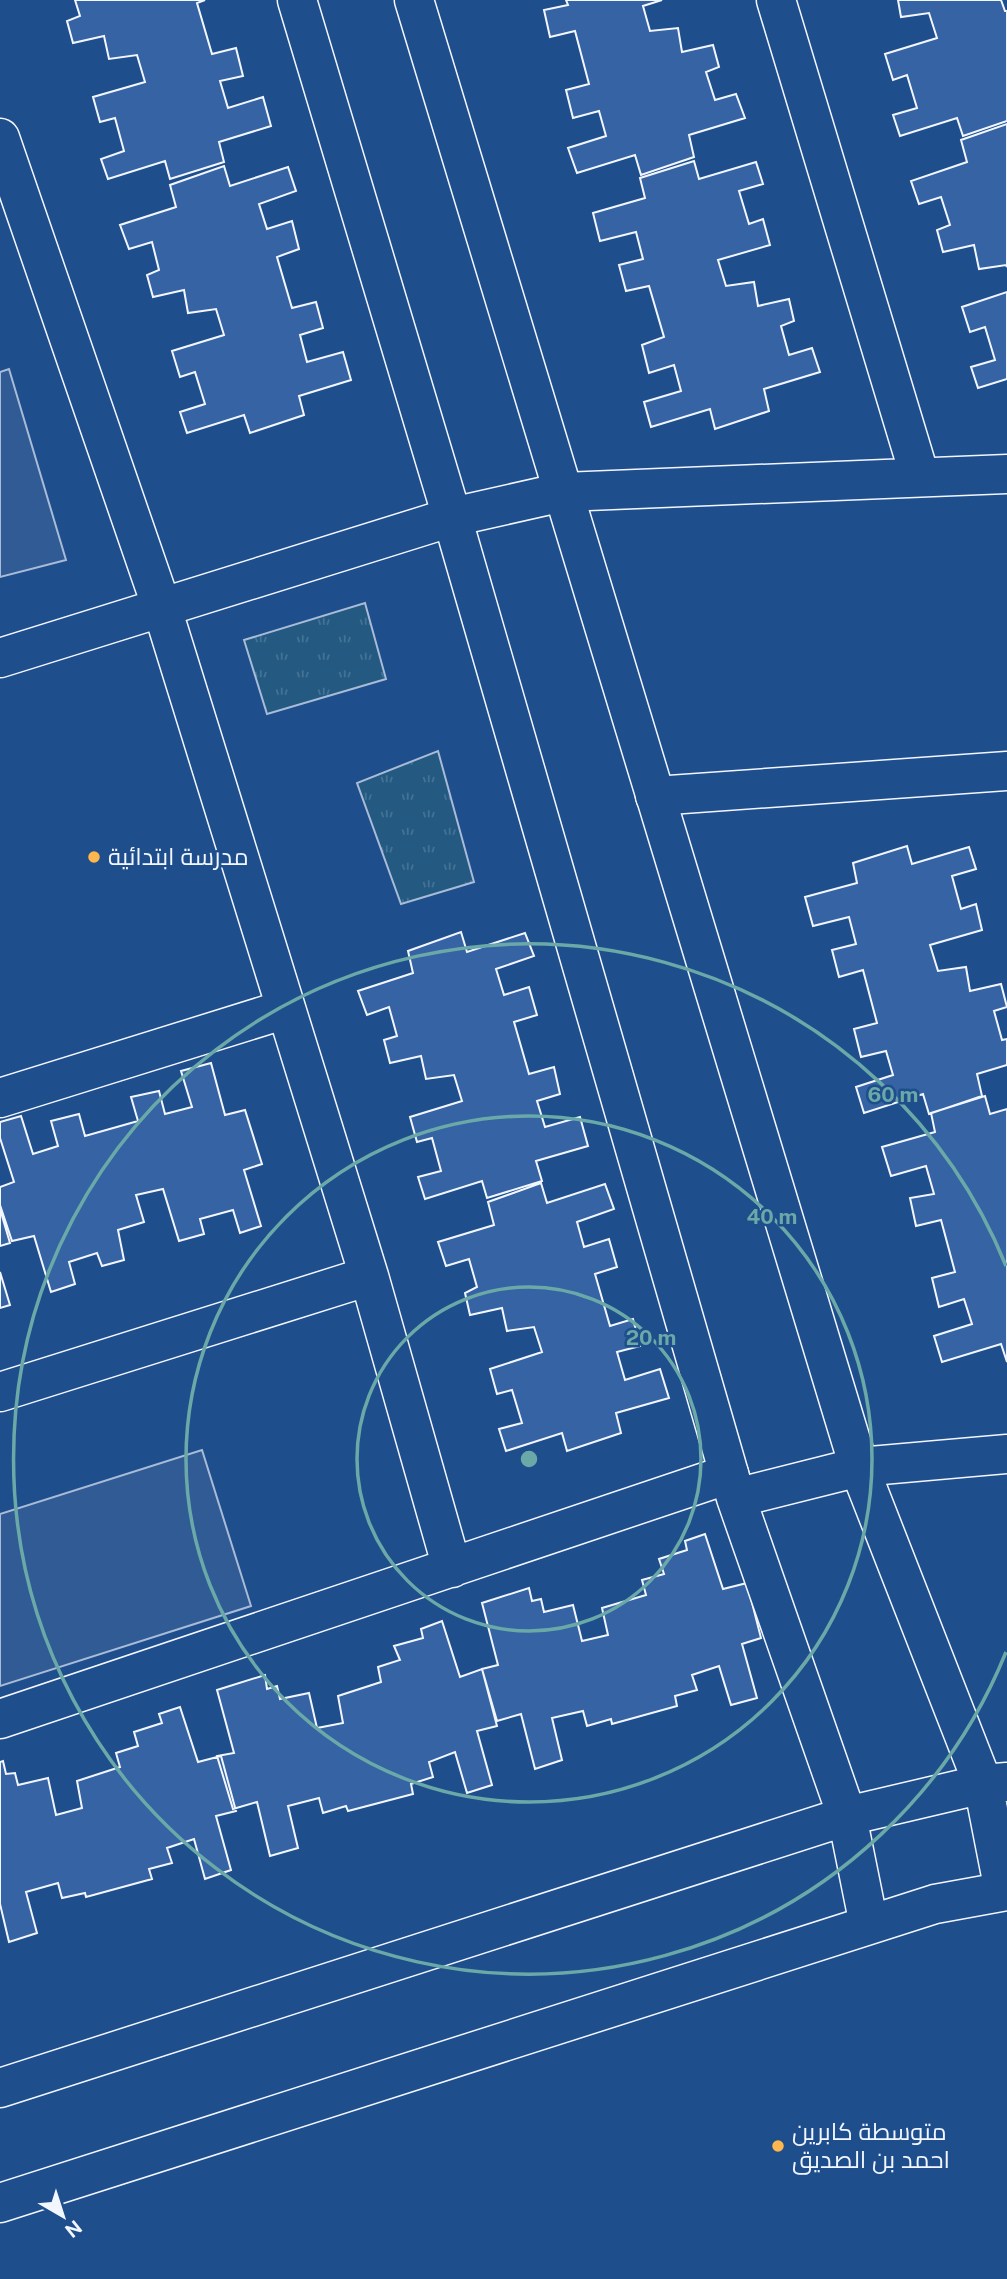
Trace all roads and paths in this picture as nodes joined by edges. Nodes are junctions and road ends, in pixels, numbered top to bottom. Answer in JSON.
{"nodes":[{"id":1,"x":296,"y":0,"type":"edge"},
{"id":2,"x":414,"y":0,"type":"edge"},
{"id":3,"x":776,"y":0,"type":"edge"},
{"id":4,"x":0,"y":138,"type":"edge"},
{"id":5,"x":12,"y":211,"type":"edge"},
{"id":6,"x":1007,"y":474,"type":"edge"},
{"id":7,"x":920,"y":477,"type":"junction"},
{"id":8,"x":563,"y":492,"type":"junction"},
{"id":9,"x":452,"y":517,"type":"junction"},
{"id":10,"x":162,"y":608,"type":"junction"},
{"id":11,"x":0,"y":659,"type":"edge"},
{"id":12,"x":1006,"y":775,"type":"edge"},
{"id":13,"x":655,"y":796,"type":"junction"},
{"id":14,"x":286,"y":1009,"type":"junction"},
{"id":15,"x":0,"y":1098,"type":"edge"},
{"id":16,"x":369,"y":1276,"type":"junction"},
{"id":17,"x":0,"y":1392,"type":"edge"},
{"id":18,"x":1007,"y":1454,"type":"edge"},
{"id":19,"x":859,"y":1467,"type":"junction"},
{"id":20,"x":732,"y":1486,"type":"junction"},
{"id":21,"x":452,"y":1568,"type":"junction"},
{"id":22,"x":0,"y":1719,"type":"edge"},
{"id":23,"x":995,"y":1783,"type":"edge"},
{"id":24,"x":847,"y":1816,"type":"junction"},
{"id":25,"x":1005,"y":1891,"type":"edge"},
{"id":26,"x":869,"y":1925,"type":"junction"},
{"id":27,"x":0,"y":2088,"type":"edge"},
{"id":28,"x":0,"y":2203,"type":"edge"}],
"edges":[{"from":1,"to":9,"type":"street"},
{"from":2,"to":8,"type":"street"},
{"from":3,"to":7,"type":"street"},
{"from":4,"to":5,"type":"street"},
{"from":5,"to":10,"type":"street"},
{"from":6,"to":7,"type":"street"},
{"from":7,"to":8,"type":"street"},
{"from":8,"to":9,"type":"street"},
{"from":8,"to":13,"type":"street"},
{"from":9,"to":10,"type":"street"},
{"from":9,"to":20,"type":"street"},
{"from":10,"to":11,"type":"street"},
{"from":10,"to":14,"type":"street"},
{"from":12,"to":13,"type":"street"},
{"from":13,"to":19,"type":"street"},
{"from":14,"to":15,"type":"street"},
{"from":14,"to":16,"type":"street"},
{"from":16,"to":17,"type":"street"},
{"from":16,"to":21,"type":"street"},
{"from":18,"to":19,"type":"street"},
{"from":19,"to":20,"type":"street"},
{"from":19,"to":23,"type":"street"},
{"from":20,"to":21,"type":"street"},
{"from":20,"to":24,"type":"street"},
{"from":21,"to":22,"type":"street"},
{"from":23,"to":24,"type":"street"},
{"from":23,"to":25,"type":"street"},
{"from":24,"to":26,"type":"street"},
{"from":24,"to":27,"type":"street"},
{"from":25,"to":26,"type":"street"},
{"from":26,"to":28,"type":"street"}]}
